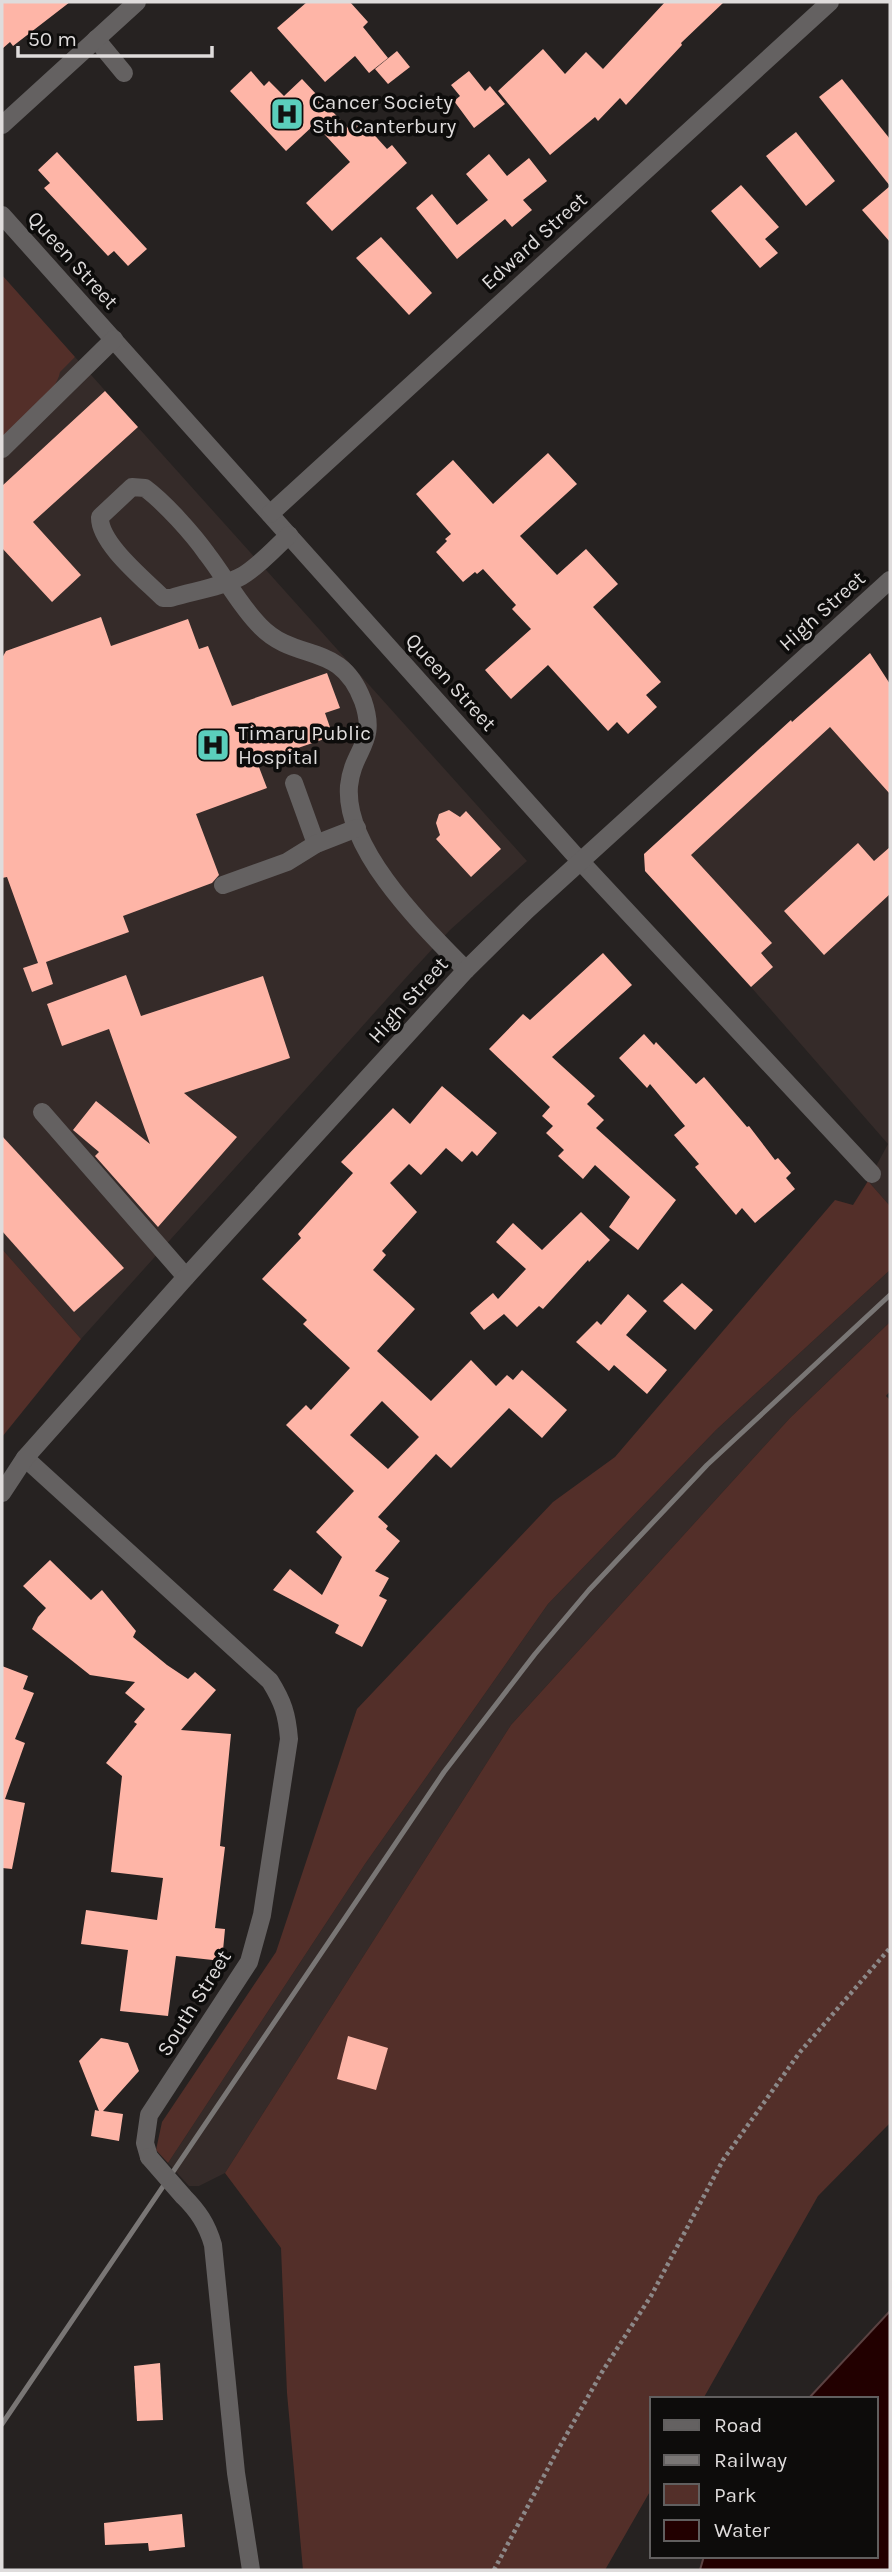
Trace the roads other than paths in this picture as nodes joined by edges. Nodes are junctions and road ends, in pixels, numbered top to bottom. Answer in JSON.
{"nodes":[{"id":1,"x":137,"y":2,"type":"edge"},
{"id":2,"x":830,"y":2,"type":"edge"},
{"id":3,"x":96,"y":39,"type":"junction"},
{"id":4,"x":124,"y":72,"type":"dead end"},
{"id":5,"x":2,"y":125,"type":"edge"},
{"id":6,"x":2,"y":215,"type":"edge"},
{"id":7,"x":114,"y":340,"type":"junction"},
{"id":8,"x":2,"y":449,"type":"edge"},
{"id":9,"x":270,"y":514,"type":"junction"},
{"id":10,"x":289,"y":535,"type":"junction"},
{"id":11,"x":890,"y":580,"type":"edge"},
{"id":12,"x":226,"y":582,"type":"junction"},
{"id":13,"x":293,"y":783,"type":"dead end"},
{"id":14,"x":358,"y":828,"type":"junction"},
{"id":15,"x":316,"y":844,"type":"junction"},
{"id":16,"x":581,"y":862,"type":"junction"},
{"id":17,"x":223,"y":885,"type":"dead end"},
{"id":18,"x":466,"y":970,"type":"junction"},
{"id":19,"x":42,"y":1112,"type":"dead end"},
{"id":20,"x":873,"y":1174,"type":"dead end"},
{"id":21,"x":186,"y":1277,"type":"junction"},
{"id":22,"x":25,"y":1458,"type":"junction"},
{"id":23,"x":2,"y":1493,"type":"edge"},
{"id":24,"x":251,"y":2570,"type":"edge"}],
"edges":[{"from":1,"to":3,"type":"street"},
{"from":2,"to":9,"type":"street","name":"Edward Street"},
{"from":3,"to":4,"type":"street"},
{"from":3,"to":5,"type":"street"},
{"from":6,"to":7,"type":"street","name":"Queen Street"},
{"from":7,"to":8,"type":"street"},
{"from":7,"to":9,"type":"street","name":"Queen Street"},
{"from":9,"to":10,"type":"street","name":"Queen Street"},
{"from":10,"to":12,"type":"street"},
{"from":10,"to":16,"type":"street","name":"Queen Street"},
{"from":11,"to":16,"type":"street","name":"High Street"},
{"from":12,"to":12,"type":"street"},
{"from":12,"to":14,"type":"street"},
{"from":13,"to":15,"type":"street"},
{"from":14,"to":15,"type":"street"},
{"from":14,"to":18,"type":"street"},
{"from":15,"to":17,"type":"street"},
{"from":16,"to":18,"type":"street","name":"High Street"},
{"from":16,"to":20,"type":"street","name":"Queen Street"},
{"from":18,"to":21,"type":"street","name":"High Street"},
{"from":19,"to":21,"type":"street"},
{"from":21,"to":22,"type":"street","name":"High Street"},
{"from":22,"to":23,"type":"street","name":"High Street"},
{"from":22,"to":24,"type":"street","name":"South Street","bridge":true}]}
